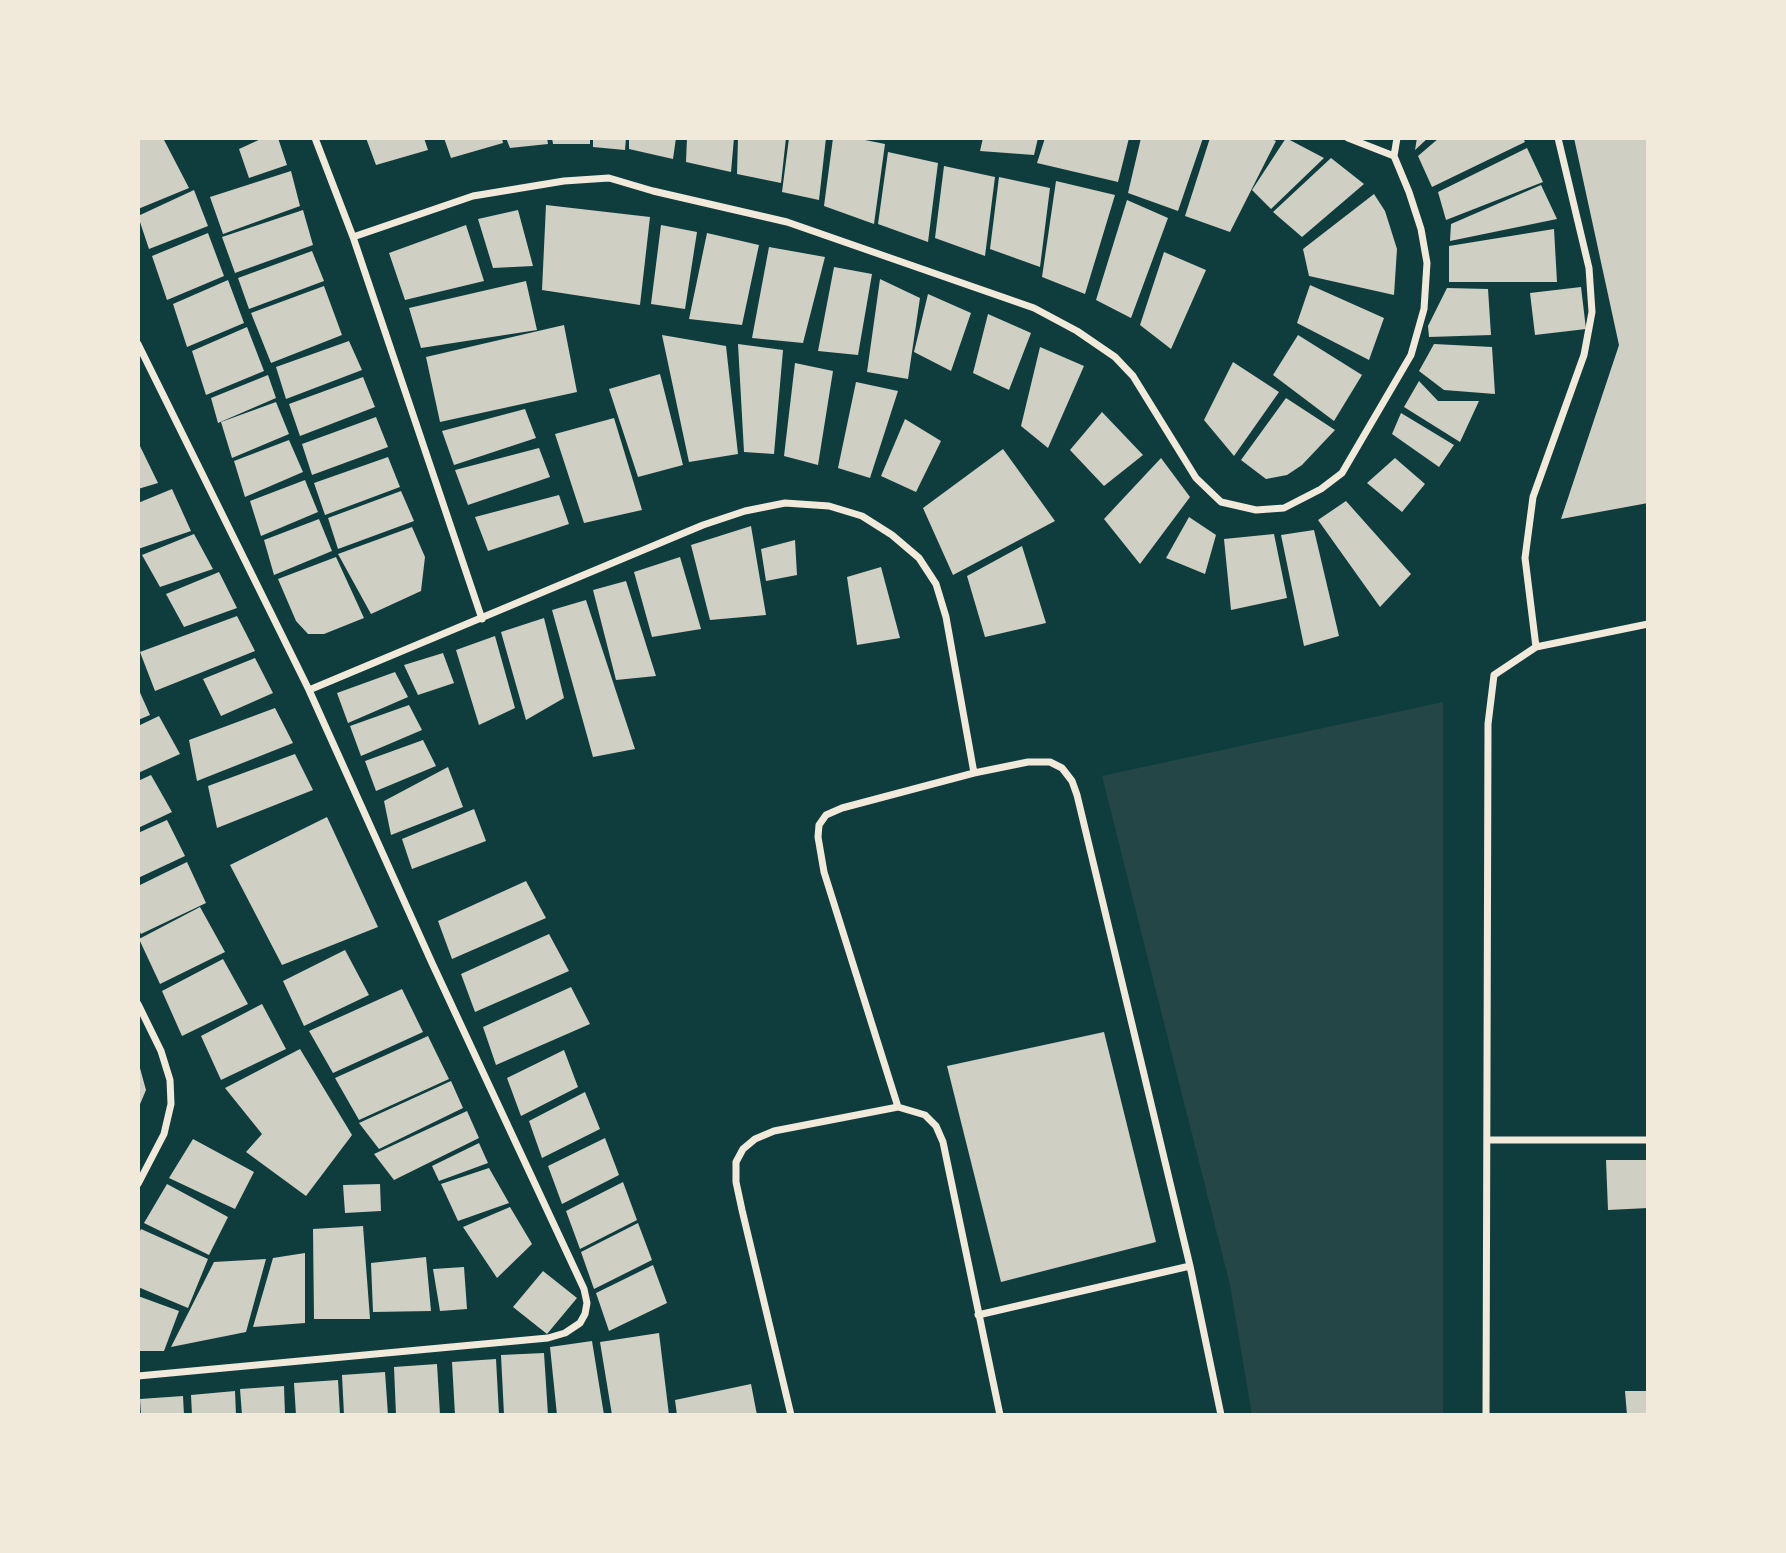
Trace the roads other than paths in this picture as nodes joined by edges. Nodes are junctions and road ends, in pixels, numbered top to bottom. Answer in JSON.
{"nodes":[{"id":1,"x":315,"y":138,"type":"edge"},
{"id":2,"x":1348,"y":138,"type":"edge"},
{"id":3,"x":1398,"y":138,"type":"edge"},
{"id":4,"x":1558,"y":138,"type":"edge"},
{"id":5,"x":1394,"y":156,"type":"junction"},
{"id":6,"x":353,"y":237,"type":"junction"},
{"id":7,"x":138,"y":344,"type":"edge"},
{"id":8,"x":482,"y":619,"type":"junction"},
{"id":9,"x":1648,"y":624,"type":"edge"},
{"id":10,"x":1536,"y":647,"type":"junction"},
{"id":11,"x":309,"y":690,"type":"junction"},
{"id":12,"x":974,"y":773,"type":"junction"},
{"id":13,"x":138,"y":1004,"type":"edge"},
{"id":14,"x":898,"y":1107,"type":"junction"},
{"id":15,"x":1488,"y":1140,"type":"junction"},
{"id":16,"x":1648,"y":1140,"type":"edge"},
{"id":17,"x":138,"y":1184,"type":"edge"},
{"id":18,"x":1190,"y":1266,"type":"junction"},
{"id":19,"x":978,"y":1315,"type":"junction"},
{"id":20,"x":138,"y":1376,"type":"edge"},
{"id":21,"x":791,"y":1415,"type":"edge"},
{"id":22,"x":1000,"y":1415,"type":"edge"},
{"id":23,"x":1221,"y":1415,"type":"edge"},
{"id":24,"x":1486,"y":1415,"type":"edge"}],
"edges":[{"from":1,"to":6,"type":"street"},
{"from":2,"to":5,"type":"street"},
{"from":3,"to":5,"type":"street"},
{"from":4,"to":10,"type":"street"},
{"from":5,"to":6,"type":"street"},
{"from":6,"to":8,"type":"street"},
{"from":7,"to":11,"type":"street"},
{"from":8,"to":11,"type":"street"},
{"from":8,"to":12,"type":"street"},
{"from":9,"to":10,"type":"street"},
{"from":10,"to":15,"type":"street"},
{"from":11,"to":20,"type":"street"},
{"from":12,"to":14,"type":"street"},
{"from":12,"to":18,"type":"street"},
{"from":13,"to":17,"type":"street"},
{"from":14,"to":19,"type":"street"},
{"from":14,"to":21,"type":"street"},
{"from":15,"to":16,"type":"street"},
{"from":15,"to":24,"type":"street"},
{"from":18,"to":19,"type":"street"},
{"from":18,"to":23,"type":"street"},
{"from":19,"to":22,"type":"street"}]}
